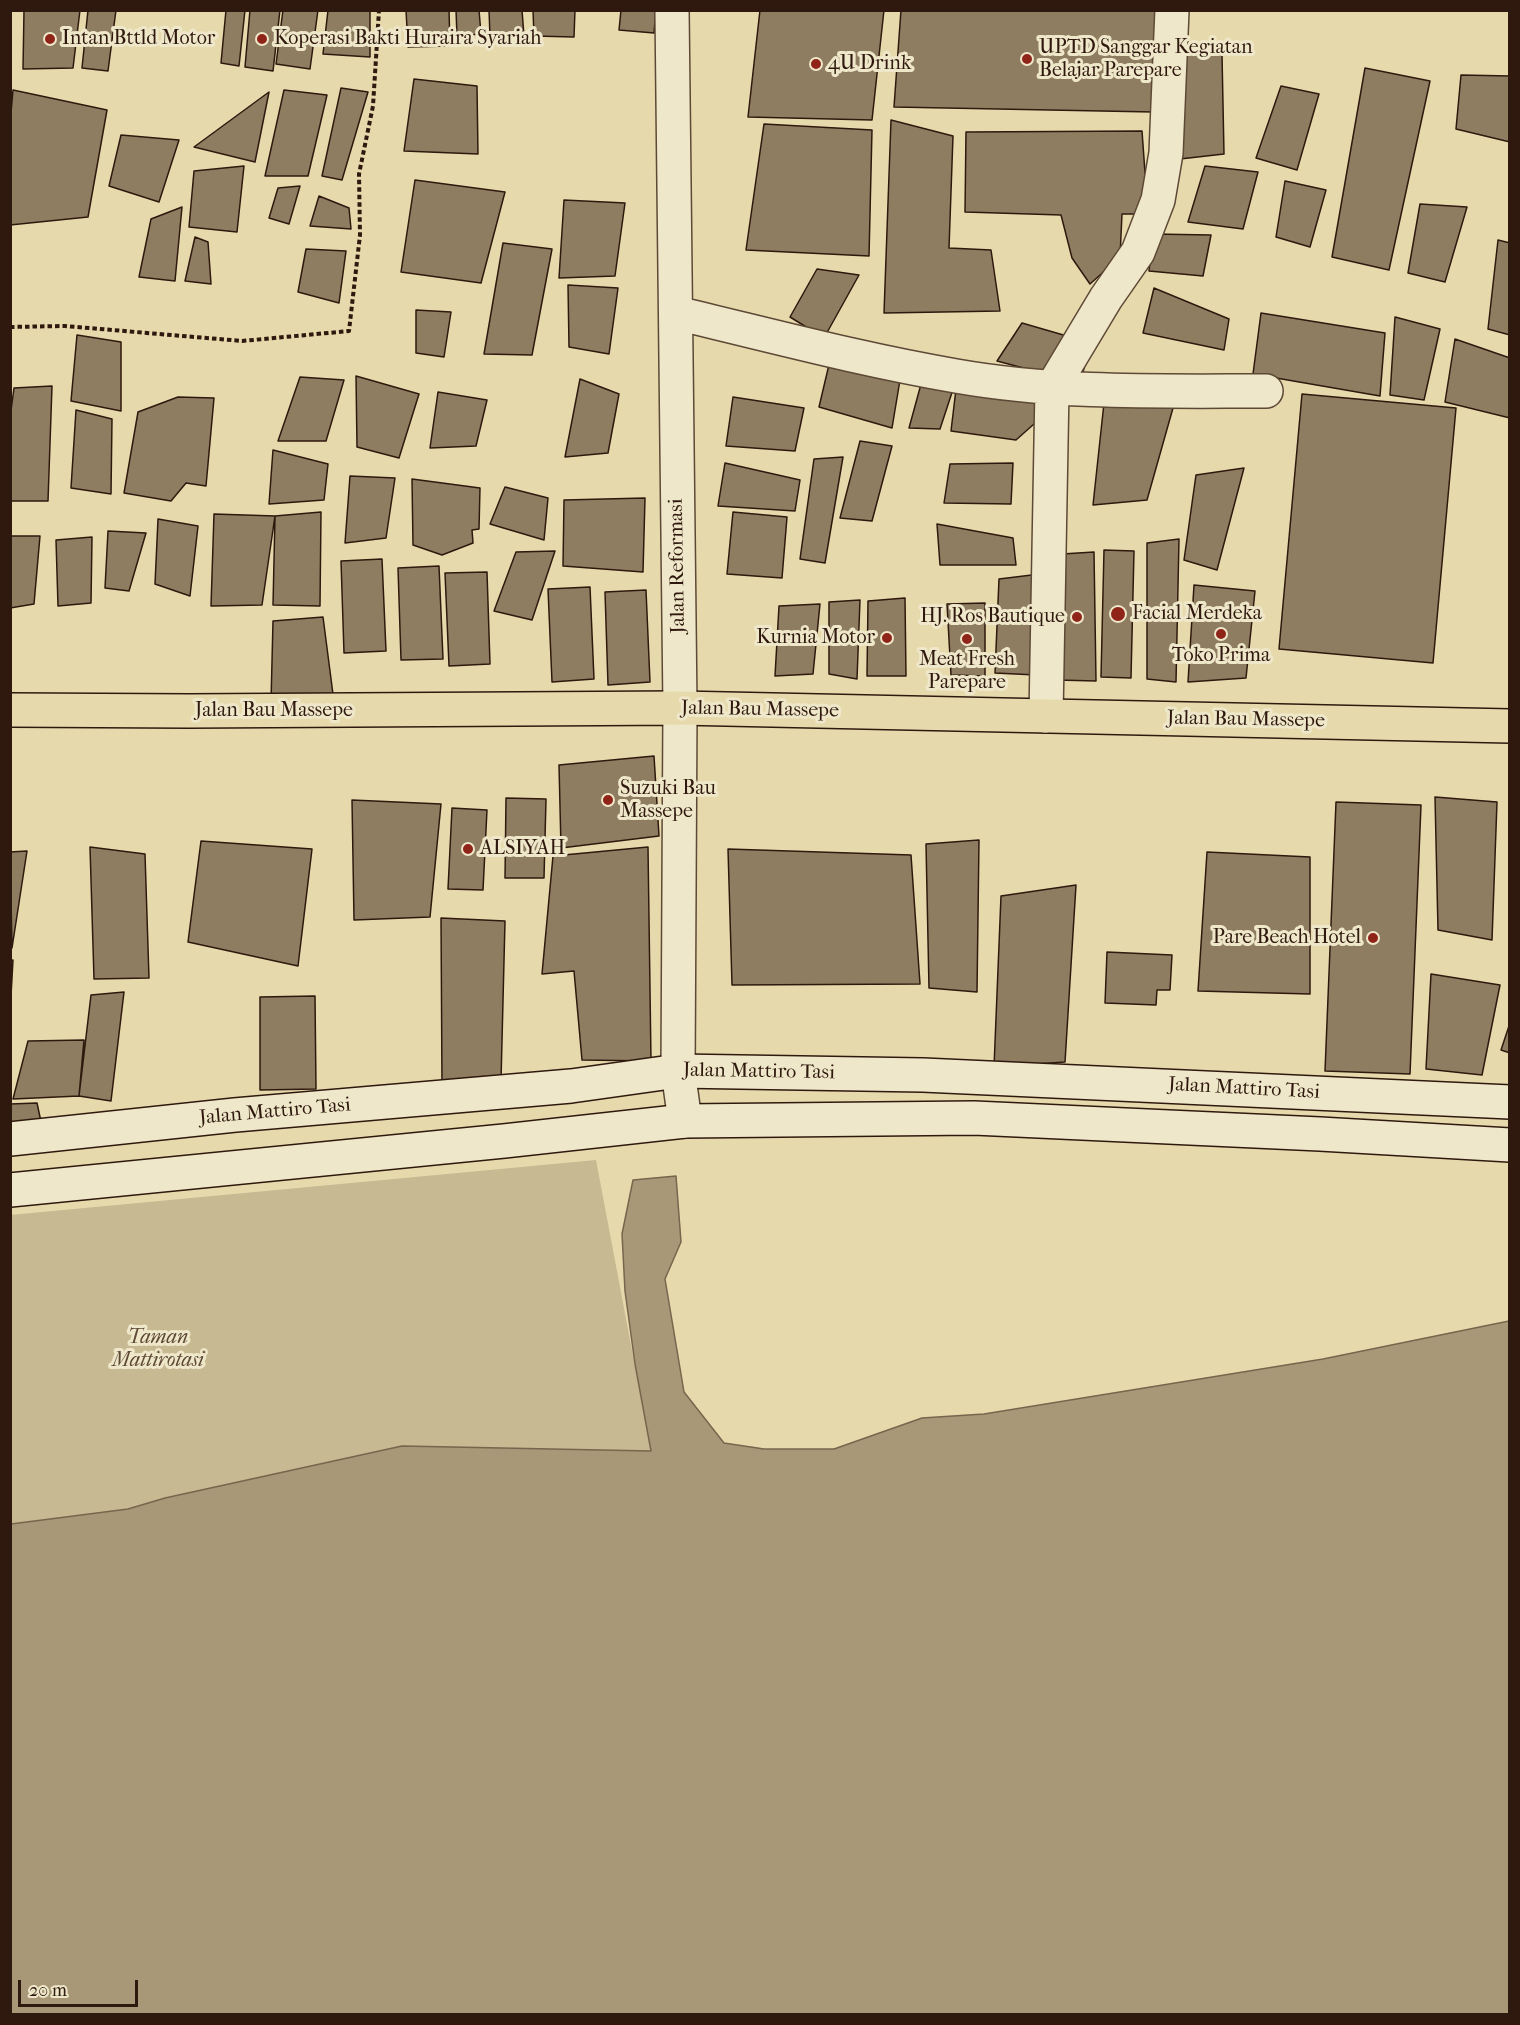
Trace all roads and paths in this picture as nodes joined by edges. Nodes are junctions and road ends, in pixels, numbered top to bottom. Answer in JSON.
{"nodes":[{"id":1,"x":379,"y":10,"type":"edge"},
{"id":2,"x":672,"y":10,"type":"edge"},
{"id":3,"x":1172,"y":10,"type":"edge"},
{"id":4,"x":676,"y":313,"type":"junction"},
{"id":5,"x":10,"y":327,"type":"edge"},
{"id":6,"x":1052,"y":388,"type":"junction"},
{"id":7,"x":1266,"y":391,"type":"dead end"},
{"id":8,"x":680,"y":708,"type":"junction"},
{"id":9,"x":10,"y":710,"type":"edge"},
{"id":10,"x":1046,"y":716,"type":"junction"},
{"id":11,"x":1509,"y":726,"type":"edge"},
{"id":12,"x":678,"y":1071,"type":"junction"},
{"id":13,"x":1509,"y":1102,"type":"edge"},
{"id":14,"x":685,"y":1121,"type":"junction"},
{"id":15,"x":10,"y":1139,"type":"edge"},
{"id":16,"x":1509,"y":1145,"type":"edge"},
{"id":17,"x":10,"y":1190,"type":"edge"}],
"edges":[{"from":1,"to":5,"type":"path"},
{"from":2,"to":4,"type":"main road","name":"Jalan Reformasi"},
{"from":3,"to":6,"type":"main road"},
{"from":4,"to":6,"type":"main road"},
{"from":4,"to":8,"type":"main road","name":"Jalan Reformasi"},
{"from":6,"to":7,"type":"main road"},
{"from":6,"to":10,"type":"main road"},
{"from":8,"to":9,"type":"highway","name":"Jalan Bau Massepe"},
{"from":8,"to":10,"type":"highway","name":"Jalan Bau Massepe"},
{"from":8,"to":12,"type":"main road","name":"Jalan Reformasi"},
{"from":10,"to":11,"type":"highway","name":"Jalan Bau Massepe"},
{"from":12,"to":13,"type":"main road","name":"Jalan Mattiro Tasi"},
{"from":12,"to":14,"type":"main road","name":"Jalan Reformasi"},
{"from":12,"to":15,"type":"main road","name":"Jalan Mattiro Tasi"},
{"from":14,"to":16,"type":"main road","name":"Jalan Mattiro Tasi"},
{"from":14,"to":17,"type":"main road","name":"Jalan Mattiro Tasi"}]}
